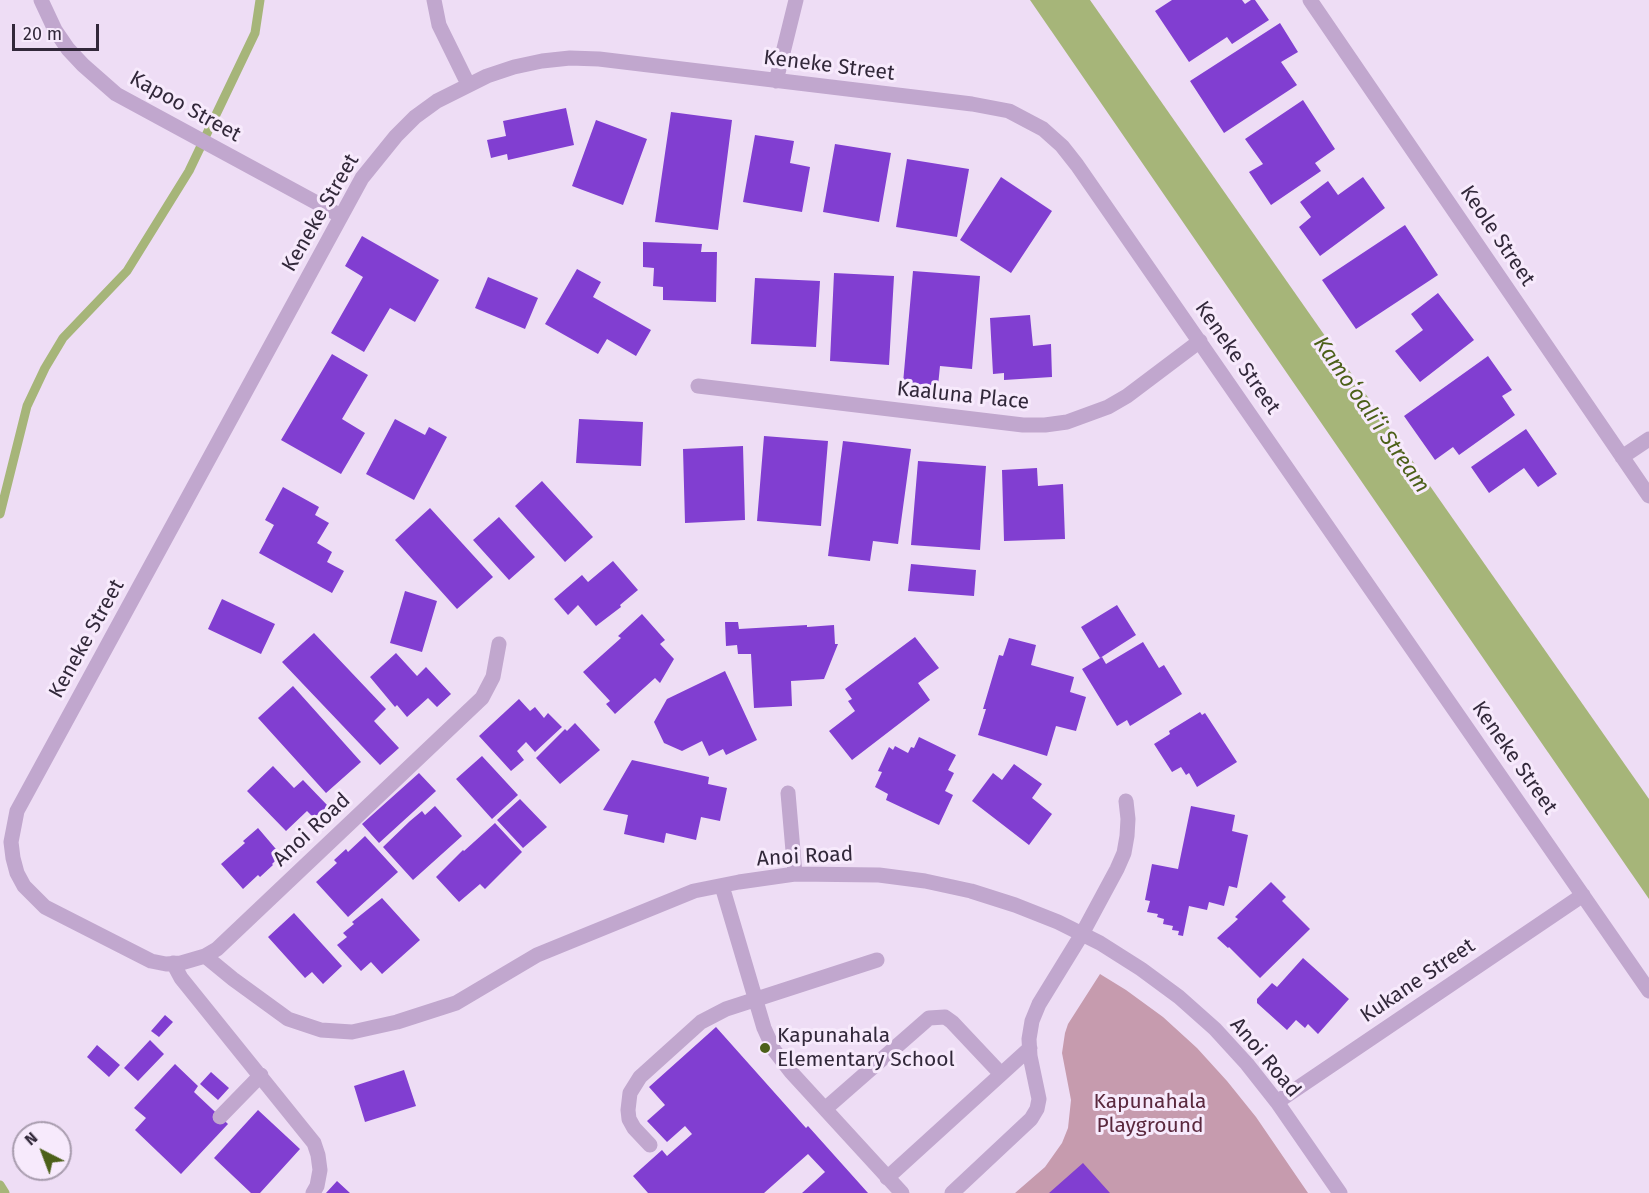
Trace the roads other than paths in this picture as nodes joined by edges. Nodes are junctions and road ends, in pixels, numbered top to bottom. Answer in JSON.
{"nodes":[{"id":1,"x":41,"y":0,"type":"edge"},
{"id":2,"x":434,"y":0,"type":"edge"},
{"id":3,"x":796,"y":0,"type":"edge"},
{"id":4,"x":1310,"y":0,"type":"edge"},
{"id":5,"x":776,"y":81,"type":"junction"},
{"id":6,"x":468,"y":84,"type":"junction"},
{"id":7,"x":341,"y":216,"type":"junction"},
{"id":8,"x":1200,"y":341,"type":"junction"},
{"id":9,"x":698,"y":386,"type":"dead end"},
{"id":10,"x":1649,"y":439,"type":"edge"},
{"id":11,"x":1622,"y":457,"type":"junction"},
{"id":12,"x":1649,"y":496,"type":"edge"},
{"id":13,"x":499,"y":644,"type":"dead end"},
{"id":14,"x":788,"y":794,"type":"dead end"},
{"id":15,"x":1126,"y":801,"type":"dead end"},
{"id":16,"x":13,"y":858,"type":"joint"},
{"id":17,"x":795,"y":874,"type":"junction"},
{"id":18,"x":722,"y":886,"type":"junction"},
{"id":19,"x":1583,"y":895,"type":"junction"},
{"id":20,"x":1082,"y":934,"type":"junction"},
{"id":21,"x":205,"y":956,"type":"junction"},
{"id":22,"x":877,"y":960,"type":"dead end"},
{"id":23,"x":173,"y":963,"type":"junction"},
{"id":24,"x":1649,"y":991,"type":"edge"},
{"id":25,"x":755,"y":999,"type":"junction"},
{"id":26,"x":1030,"y":1048,"type":"junction"},
{"id":27,"x":1001,"y":1074,"type":"junction"},
{"id":28,"x":261,"y":1075,"type":"junction"},
{"id":29,"x":1276,"y":1102,"type":"junction"},
{"id":30,"x":825,"y":1109,"type":"junction"},
{"id":31,"x":220,"y":1117,"type":"dead end"},
{"id":32,"x":650,"y":1145,"type":"dead end"},
{"id":33,"x":888,"y":1178,"type":"junction"},
{"id":34,"x":313,"y":1193,"type":"edge"},
{"id":35,"x":902,"y":1193,"type":"edge"},
{"id":36,"x":951,"y":1193,"type":"edge"},
{"id":37,"x":1340,"y":1193,"type":"edge"}],
"edges":[{"from":1,"to":7,"type":"street","name":"Kapoo Street"},
{"from":2,"to":6,"type":"street"},
{"from":3,"to":5,"type":"street"},
{"from":4,"to":11,"type":"street","name":"Keole Street"},
{"from":5,"to":6,"type":"street","name":"Keneke Street"},
{"from":5,"to":8,"type":"street","name":"Keneke Street"},
{"from":6,"to":7,"type":"street","name":"Keneke Street"},
{"from":7,"to":16,"type":"street","name":"Keneke Street"},
{"from":8,"to":9,"type":"street","name":"Kaaluna Place"},
{"from":8,"to":19,"type":"street","name":"Keneke Street"},
{"from":10,"to":11,"type":"street"},
{"from":11,"to":12,"type":"street","name":"Keole Street"},
{"from":13,"to":21,"type":"street","name":"Anoi Road"},
{"from":14,"to":17,"type":"street"},
{"from":15,"to":20,"type":"street"},
{"from":16,"to":23,"type":"street","name":"Anoi Road"},
{"from":17,"to":18,"type":"street","name":"Anoi Road"},
{"from":17,"to":20,"type":"street","name":"Anoi Road"},
{"from":18,"to":21,"type":"street","name":"Anoi Road"},
{"from":18,"to":25,"type":"street"},
{"from":19,"to":24,"type":"street","name":"Keneke Street"},
{"from":19,"to":29,"type":"street","name":"Kukane Street"},
{"from":20,"to":26,"type":"street"},
{"from":20,"to":29,"type":"street","name":"Anoi Road"},
{"from":21,"to":23,"type":"street","name":"Anoi Road"},
{"from":22,"to":25,"type":"street"},
{"from":23,"to":28,"type":"street"},
{"from":25,"to":30,"type":"street"},
{"from":25,"to":32,"type":"street"},
{"from":26,"to":27,"type":"street"},
{"from":26,"to":36,"type":"street"},
{"from":27,"to":30,"type":"street"},
{"from":27,"to":33,"type":"street"},
{"from":28,"to":31,"type":"street"},
{"from":28,"to":34,"type":"street"},
{"from":29,"to":37,"type":"street","name":"Anoi Road"},
{"from":30,"to":33,"type":"street"},
{"from":33,"to":35,"type":"street"}]}
